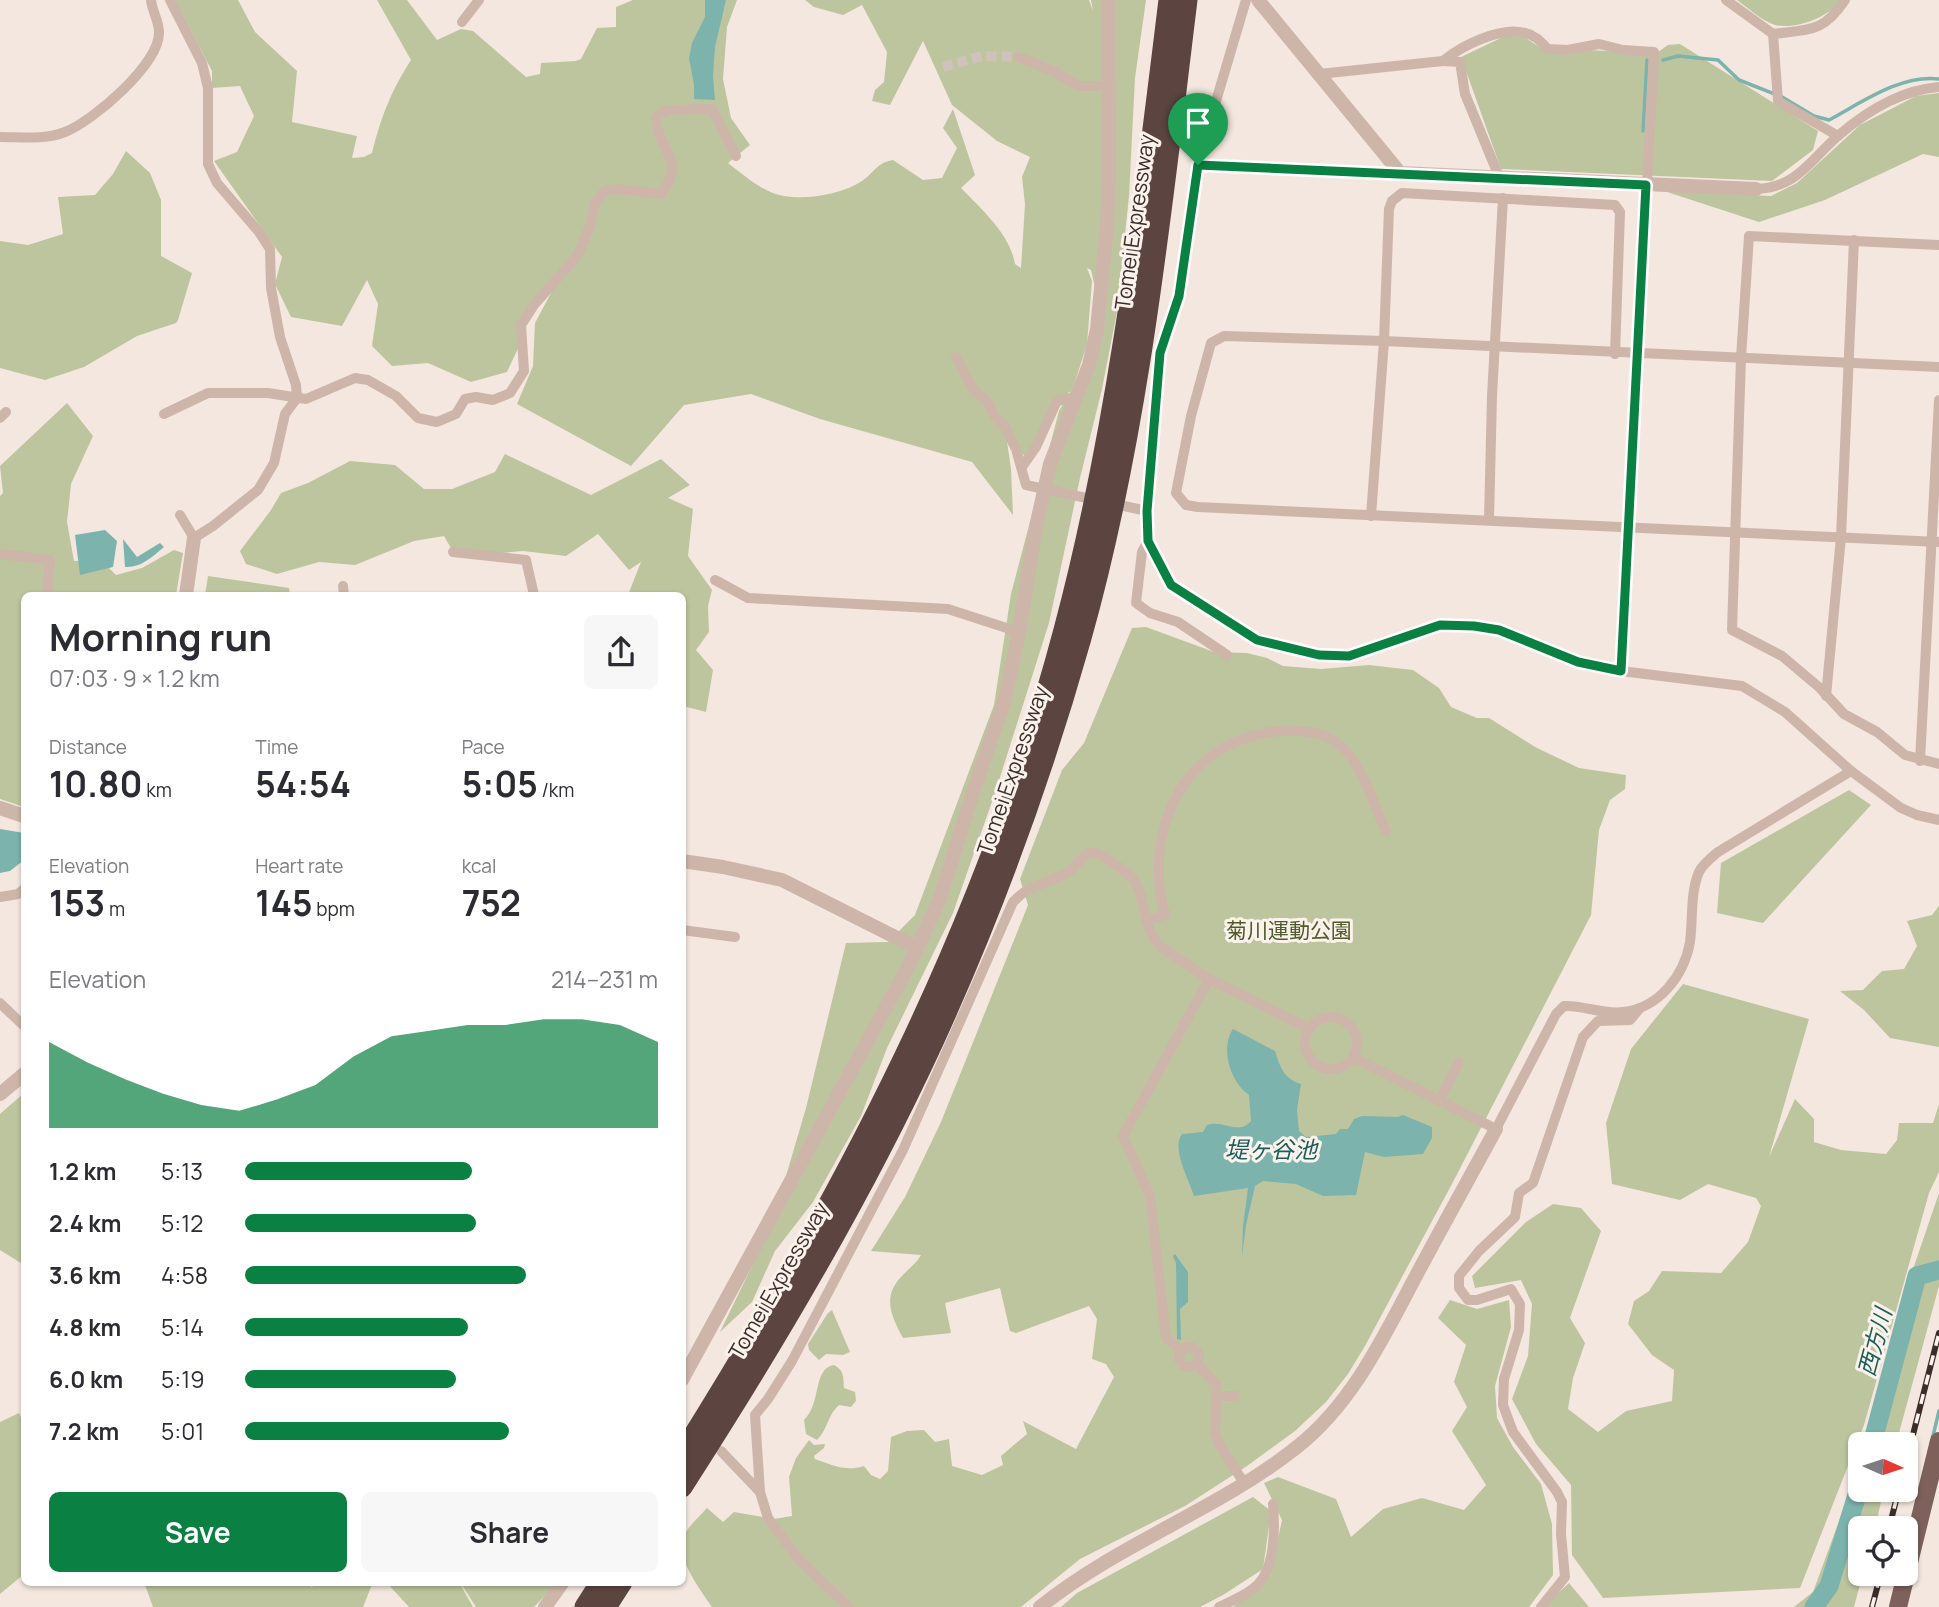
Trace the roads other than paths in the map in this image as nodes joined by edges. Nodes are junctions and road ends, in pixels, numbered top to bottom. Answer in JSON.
{"nodes":[{"id":1,"x":151,"y":0,"type":"edge"},
{"id":2,"x":170,"y":0,"type":"edge"},
{"id":3,"x":479,"y":0,"type":"edge"},
{"id":4,"x":1108,"y":0,"type":"edge"},
{"id":5,"x":1169,"y":0,"type":"edge"},
{"id":6,"x":1187,"y":0,"type":"edge"},
{"id":7,"x":1246,"y":0,"type":"edge"},
{"id":8,"x":1258,"y":0,"type":"edge"},
{"id":9,"x":1726,"y":0,"type":"edge"},
{"id":10,"x":1845,"y":0,"type":"edge"},
{"id":11,"x":462,"y":23,"type":"dead end"},
{"id":12,"x":1773,"y":34,"type":"junction"},
{"id":13,"x":1018,"y":57,"type":"tunnel mouth"},
{"id":14,"x":1443,"y":61,"type":"junction"},
{"id":15,"x":1319,"y":75,"type":"junction"},
{"id":16,"x":1110,"y":86,"type":"junction"},
{"id":17,"x":1939,"y":87,"type":"edge"},
{"id":18,"x":1838,"y":136,"type":"junction"},
{"id":19,"x":0,"y":137,"type":"edge"},
{"id":20,"x":736,"y":156,"type":"dead end"},
{"id":21,"x":1198,"y":165,"type":"junction"},
{"id":22,"x":1400,"y":173,"type":"junction"},
{"id":23,"x":1500,"y":179,"type":"junction"},
{"id":24,"x":1646,"y":185,"type":"junction"},
{"id":25,"x":1756,"y":189,"type":"joint"},
{"id":26,"x":1503,"y":198,"type":"junction"},
{"id":27,"x":1854,"y":240,"type":"junction"},
{"id":28,"x":1939,"y":245,"type":"edge"},
{"id":29,"x":1384,"y":341,"type":"junction"},
{"id":30,"x":1496,"y":347,"type":"junction"},
{"id":31,"x":1638,"y":353,"type":"junction"},
{"id":32,"x":1615,"y":354,"type":"junction"},
{"id":33,"x":956,"y":357,"type":"dead end"},
{"id":34,"x":1741,"y":358,"type":"junction"},
{"id":35,"x":1847,"y":363,"type":"junction"},
{"id":36,"x":1939,"y":367,"type":"edge"},
{"id":37,"x":1076,"y":397,"type":"junction"},
{"id":38,"x":297,"y":398,"type":"junction"},
{"id":39,"x":1939,"y":400,"type":"edge"},
{"id":40,"x":164,"y":414,"type":"dead end"},
{"id":41,"x":1023,"y":467,"type":"junction"},
{"id":42,"x":1144,"y":510,"type":"junction"},
{"id":43,"x":180,"y":515,"type":"dead end"},
{"id":44,"x":1371,"y":516,"type":"junction"},
{"id":45,"x":1489,"y":520,"type":"junction"},
{"id":46,"x":1629,"y":526,"type":"junction"},
{"id":47,"x":1736,"y":531,"type":"junction"},
{"id":48,"x":1840,"y":537,"type":"junction"},
{"id":49,"x":194,"y":538,"type":"junction"},
{"id":50,"x":1148,"y":541,"type":"junction"},
{"id":51,"x":1936,"y":542,"type":"edge"},
{"id":52,"x":453,"y":552,"type":"dead end"},
{"id":53,"x":0,"y":554,"type":"edge"},
{"id":54,"x":715,"y":580,"type":"dead end"},
{"id":55,"x":47,"y":592,"type":"edge"},
{"id":56,"x":186,"y":592,"type":"edge"},
{"id":57,"x":533,"y":592,"type":"edge"},
{"id":58,"x":1020,"y":632,"type":"junction"},
{"id":59,"x":1227,"y":655,"type":"dead end"},
{"id":60,"x":1621,"y":671,"type":"junction"},
{"id":61,"x":1826,"y":696,"type":"junction"},
{"id":62,"x":1920,"y":761,"type":"junction"},
{"id":63,"x":1939,"y":764,"type":"edge"},
{"id":64,"x":1851,"y":771,"type":"junction"},
{"id":65,"x":0,"y":808,"type":"edge"},
{"id":66,"x":21,"y":815,"type":"edge"},
{"id":67,"x":1939,"y":820,"type":"edge"},
{"id":68,"x":1386,"y":831,"type":"dead end"},
{"id":69,"x":686,"y":862,"type":"edge"},
{"id":70,"x":21,"y":892,"type":"edge"},
{"id":71,"x":0,"y":897,"type":"edge"},
{"id":72,"x":1146,"y":921,"type":"junction"},
{"id":73,"x":686,"y":931,"type":"edge"},
{"id":74,"x":735,"y":937,"type":"dead end"},
{"id":75,"x":917,"y":948,"type":"junction"},
{"id":76,"x":1209,"y":979,"type":"junction"},
{"id":77,"x":0,"y":1003,"type":"edge"},
{"id":78,"x":1640,"y":1008,"type":"junction"},
{"id":79,"x":21,"y":1023,"type":"edge"},
{"id":80,"x":1308,"y":1028,"type":"junction"},
{"id":81,"x":1353,"y":1057,"type":"junction"},
{"id":82,"x":1459,"y":1062,"type":"dead end"},
{"id":83,"x":21,"y":1076,"type":"edge"},
{"id":84,"x":0,"y":1094,"type":"edge"},
{"id":85,"x":1439,"y":1101,"type":"junction"},
{"id":86,"x":1496,"y":1129,"type":"junction"},
{"id":87,"x":686,"y":1373,"type":"edge"},
{"id":88,"x":1217,"y":1396,"type":"junction"},
{"id":89,"x":1235,"y":1396,"type":"dead end"},
{"id":90,"x":1939,"y":1441,"type":"edge"},
{"id":91,"x":686,"y":1447,"type":"edge"},
{"id":92,"x":721,"y":1451,"type":"dead end"},
{"id":93,"x":686,"y":1481,"type":"edge"},
{"id":94,"x":1244,"y":1483,"type":"junction"},
{"id":95,"x":760,"y":1492,"type":"junction"},
{"id":96,"x":1273,"y":1504,"type":"dead end"},
{"id":97,"x":560,"y":1586,"type":"edge"},
{"id":98,"x":598,"y":1586,"type":"edge"},
{"id":99,"x":619,"y":1586,"type":"edge"},
{"id":100,"x":545,"y":1607,"type":"edge"},
{"id":101,"x":585,"y":1607,"type":"edge"},
{"id":102,"x":606,"y":1607,"type":"edge"},
{"id":103,"x":849,"y":1607,"type":"edge"},
{"id":104,"x":1040,"y":1607,"type":"edge"},
{"id":105,"x":1219,"y":1607,"type":"edge"},
{"id":106,"x":1541,"y":1607,"type":"edge"},
{"id":107,"x":1898,"y":1607,"type":"edge"}],
"edges":[{"from":1,"to":19,"type":"street"},
{"from":2,"to":38,"type":"street"},
{"from":3,"to":11,"type":"street"},
{"from":4,"to":16,"type":"street"},
{"from":5,"to":91,"type":"highway","name":"Tomei Expressway"},
{"from":6,"to":93,"type":"highway","name":"Tomei Expressway"},
{"from":7,"to":21,"type":"street"},
{"from":8,"to":15,"type":"street"},
{"from":9,"to":12,"type":"street"},
{"from":10,"to":12,"type":"street"},
{"from":12,"to":18,"type":"street"},
{"from":13,"to":16,"type":"street"},
{"from":14,"to":15,"type":"street"},
{"from":14,"to":23,"type":"street"},
{"from":14,"to":24,"type":"street"},
{"from":15,"to":22,"type":"street"},
{"from":16,"to":37,"type":"street"},
{"from":17,"to":18,"type":"street"},
{"from":18,"to":25,"type":"street"},
{"from":20,"to":38,"type":"street"},
{"from":21,"to":22,"type":"street"},
{"from":21,"to":42,"type":"street"},
{"from":22,"to":23,"type":"street"},
{"from":23,"to":24,"type":"street"},
{"from":24,"to":25,"type":"street"},
{"from":24,"to":31,"type":"street"},
{"from":26,"to":29,"type":"street"},
{"from":26,"to":30,"type":"street"},
{"from":26,"to":32,"type":"street"},
{"from":27,"to":28,"type":"street"},
{"from":27,"to":34,"type":"street"},
{"from":27,"to":35,"type":"street"},
{"from":29,"to":30,"type":"street"},
{"from":29,"to":44,"type":"street"},
{"from":29,"to":44,"type":"street"},
{"from":30,"to":32,"type":"street"},
{"from":30,"to":45,"type":"street"},
{"from":31,"to":32,"type":"street"},
{"from":31,"to":34,"type":"street"},
{"from":31,"to":46,"type":"street"},
{"from":33,"to":41,"type":"street"},
{"from":34,"to":35,"type":"street"},
{"from":34,"to":47,"type":"street"},
{"from":35,"to":36,"type":"street"},
{"from":35,"to":48,"type":"street"},
{"from":37,"to":41,"type":"street"},
{"from":37,"to":58,"type":"street"},
{"from":38,"to":40,"type":"street"},
{"from":38,"to":49,"type":"street"},
{"from":39,"to":51,"type":"street"},
{"from":41,"to":42,"type":"street"},
{"from":42,"to":50,"type":"street"},
{"from":43,"to":49,"type":"street"},
{"from":44,"to":45,"type":"street"},
{"from":45,"to":46,"type":"street"},
{"from":46,"to":47,"type":"street"},
{"from":46,"to":60,"type":"street"},
{"from":47,"to":48,"type":"street"},
{"from":47,"to":61,"type":"street"},
{"from":48,"to":51,"type":"street"},
{"from":48,"to":61,"type":"street"},
{"from":49,"to":56,"type":"street"},
{"from":50,"to":59,"type":"street"},
{"from":50,"to":60,"type":"street"},
{"from":51,"to":62,"type":"street"},
{"from":52,"to":57,"type":"street"},
{"from":53,"to":55,"type":"street"},
{"from":54,"to":58,"type":"street"},
{"from":58,"to":75,"type":"street"},
{"from":60,"to":64,"type":"street"},
{"from":61,"to":62,"type":"street"},
{"from":62,"to":63,"type":"street"},
{"from":64,"to":67,"type":"street"},
{"from":64,"to":78,"type":"street"},
{"from":65,"to":66,"type":"street"},
{"from":68,"to":72,"type":"street"},
{"from":69,"to":75,"type":"street"},
{"from":70,"to":71,"type":"street"},
{"from":72,"to":76,"type":"street"},
{"from":72,"to":95,"type":"street"},
{"from":73,"to":74,"type":"street"},
{"from":75,"to":87,"type":"street"},
{"from":76,"to":80,"type":"street"},
{"from":76,"to":88,"type":"street"},
{"from":77,"to":79,"type":"street"},
{"from":78,"to":86,"type":"street"},
{"from":78,"to":106,"type":"street"},
{"from":80,"to":81,"type":"street"},
{"from":80,"to":81,"type":"street"},
{"from":81,"to":85,"type":"street"},
{"from":82,"to":85,"type":"street"},
{"from":83,"to":84,"type":"street"},
{"from":85,"to":86,"type":"street"},
{"from":86,"to":94,"type":"street"},
{"from":88,"to":89,"type":"street"},
{"from":88,"to":94,"type":"street"},
{"from":90,"to":107,"type":"main road"},
{"from":92,"to":95,"type":"street"},
{"from":94,"to":104,"type":"street"},
{"from":95,"to":103,"type":"street"},
{"from":96,"to":105,"type":"street"},
{"from":97,"to":100,"type":"street"},
{"from":98,"to":101,"type":"highway"},
{"from":99,"to":102,"type":"highway"}]}
